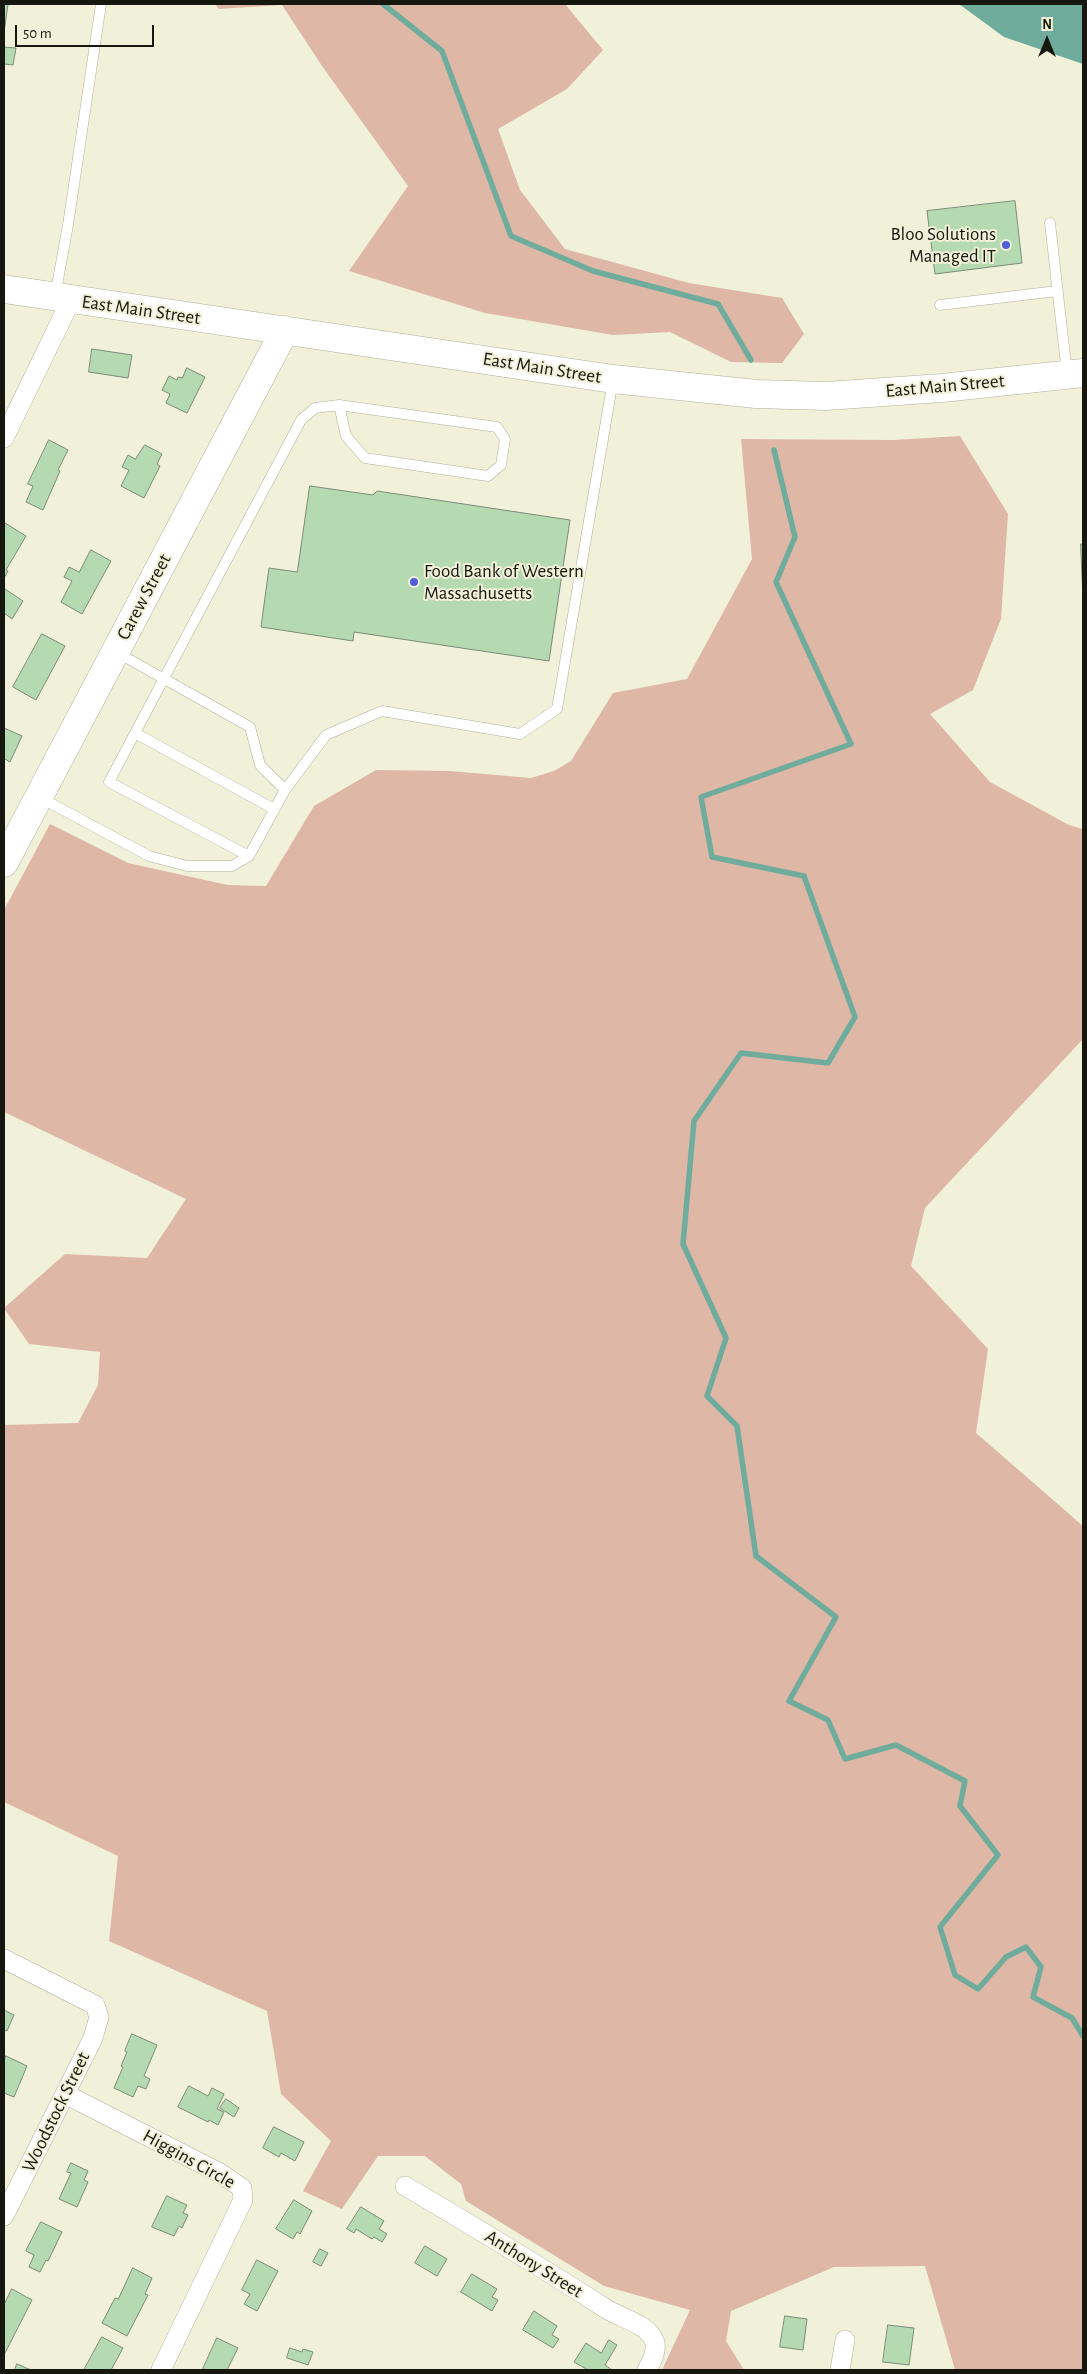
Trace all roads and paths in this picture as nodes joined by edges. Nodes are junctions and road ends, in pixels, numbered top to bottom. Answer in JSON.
{"nodes":[{"id":1,"x":101,"y":4,"type":"edge"},
{"id":2,"x":1050,"y":223,"type":"dead end"},
{"id":3,"x":4,"y":289,"type":"edge"},
{"id":4,"x":1057,"y":291,"type":"junction"},
{"id":5,"x":63,"y":298,"type":"junction"},
{"id":6,"x":940,"y":305,"type":"dead end"},
{"id":7,"x":285,"y":330,"type":"junction"},
{"id":8,"x":1075,"y":374,"type":"edge"},
{"id":9,"x":613,"y":379,"type":"junction"},
{"id":10,"x":339,"y":405,"type":"junction"},
{"id":11,"x":4,"y":438,"type":"edge"},
{"id":12,"x":115,"y":652,"type":"junction"},
{"id":13,"x":134,"y":733,"type":"junction"},
{"id":14,"x":285,"y":790,"type":"junction"},
{"id":15,"x":38,"y":797,"type":"junction"},
{"id":16,"x":274,"y":809,"type":"junction"},
{"id":17,"x":249,"y":856,"type":"junction"},
{"id":18,"x":4,"y":863,"type":"edge"},
{"id":19,"x":4,"y":1959,"type":"edge"},
{"id":20,"x":65,"y":2094,"type":"junction"},
{"id":21,"x":405,"y":2186,"type":"dead end"},
{"id":22,"x":4,"y":2216,"type":"edge"},
{"id":23,"x":845,"y":2340,"type":"dead end"},
{"id":24,"x":161,"y":2370,"type":"edge"},
{"id":25,"x":647,"y":2370,"type":"edge"},
{"id":26,"x":840,"y":2370,"type":"edge"}],
"edges":[{"from":1,"to":5,"type":"lane"},
{"from":2,"to":4,"type":"lane"},
{"from":3,"to":5,"type":"main road","name":"East Main Street"},
{"from":4,"to":6,"type":"lane"},
{"from":4,"to":8,"type":"lane"},
{"from":5,"to":7,"type":"main road","name":"East Main Street"},
{"from":5,"to":11,"type":"street"},
{"from":7,"to":9,"type":"main road","name":"East Main Street"},
{"from":7,"to":12,"type":"main road","name":"Carew Street"},
{"from":8,"to":9,"type":"main road","name":"East Main Street"},
{"from":9,"to":14,"type":"lane"},
{"from":10,"to":10,"type":"lane"},
{"from":10,"to":13,"type":"lane"},
{"from":12,"to":14,"type":"lane"},
{"from":12,"to":15,"type":"main road","name":"Carew Street"},
{"from":13,"to":16,"type":"lane"},
{"from":13,"to":17,"type":"lane"},
{"from":14,"to":16,"type":"lane"},
{"from":15,"to":17,"type":"lane"},
{"from":15,"to":18,"type":"main road","name":"Carew Street"},
{"from":16,"to":17,"type":"lane"},
{"from":19,"to":20,"type":"street","name":"Woodstock Street"},
{"from":20,"to":22,"type":"street","name":"Woodstock Street"},
{"from":20,"to":24,"type":"street","name":"Higgins Circle"},
{"from":21,"to":25,"type":"street","name":"Anthony Street"},
{"from":23,"to":26,"type":"street"}]}
